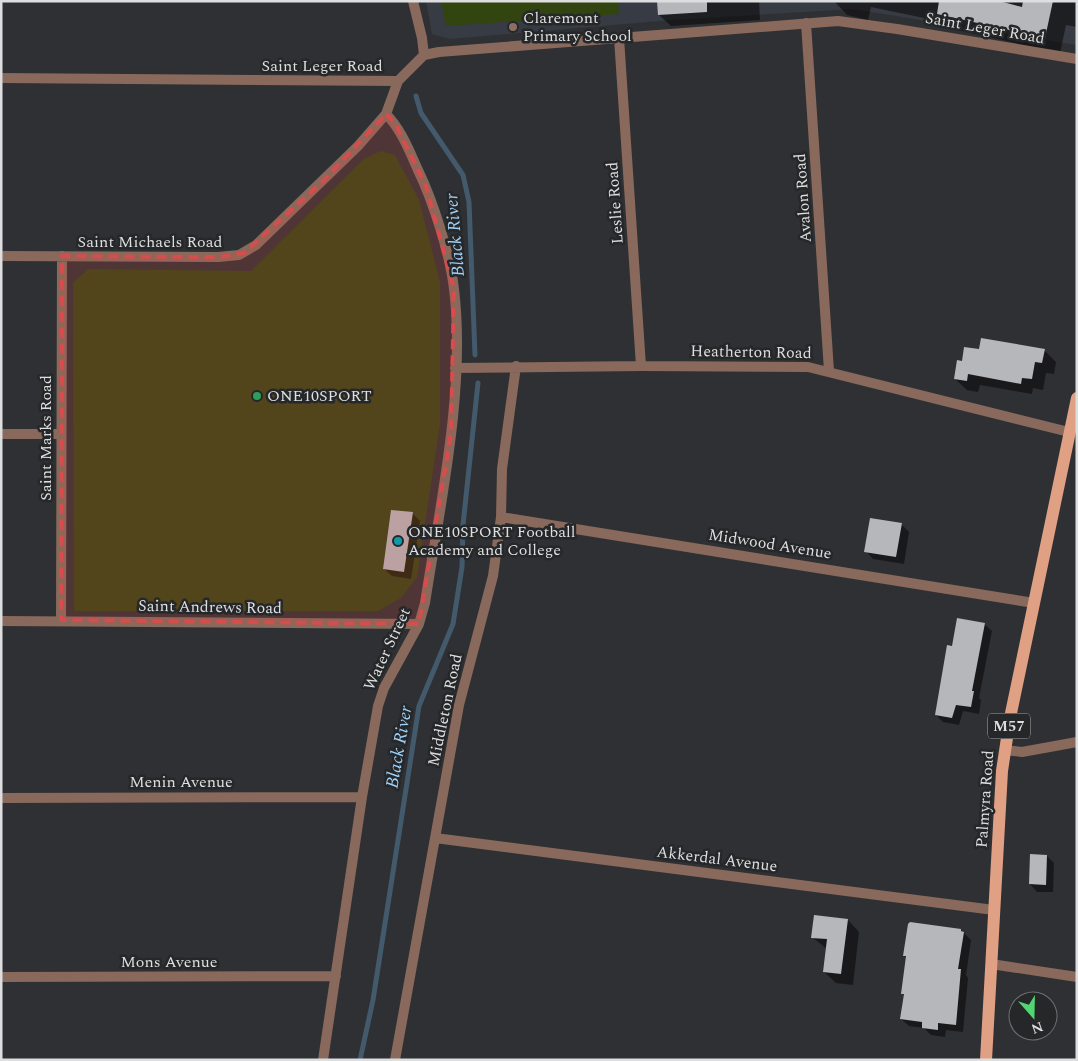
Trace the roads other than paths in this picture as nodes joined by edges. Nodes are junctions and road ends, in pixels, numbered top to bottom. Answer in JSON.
{"nodes":[{"id":1,"x":413,"y":1,"type":"edge"},
{"id":2,"x":806,"y":24,"type":"junction"},
{"id":3,"x":619,"y":38,"type":"junction"},
{"id":4,"x":424,"y":55,"type":"junction"},
{"id":5,"x":1077,"y":59,"type":"edge"},
{"id":6,"x":1,"y":78,"type":"edge"},
{"id":7,"x":398,"y":81,"type":"junction"},
{"id":8,"x":386,"y":114,"type":"junction"},
{"id":9,"x":1,"y":256,"type":"edge"},
{"id":10,"x":62,"y":256,"type":"junction"},
{"id":11,"x":516,"y":366,"type":"junction"},
{"id":12,"x":641,"y":366,"type":"junction"},
{"id":13,"x":455,"y":368,"type":"junction"},
{"id":14,"x":829,"y":371,"type":"junction"},
{"id":15,"x":1077,"y":398,"type":"edge"},
{"id":16,"x":1069,"y":432,"type":"junction"},
{"id":17,"x":1,"y":434,"type":"edge"},
{"id":18,"x":61,"y":434,"type":"junction"},
{"id":19,"x":501,"y":517,"type":"junction"},
{"id":20,"x":1034,"y":603,"type":"junction"},
{"id":21,"x":61,"y":620,"type":"junction"},
{"id":22,"x":1,"y":621,"type":"edge"},
{"id":23,"x":419,"y":624,"type":"junction"},
{"id":24,"x":1077,"y":742,"type":"edge"},
{"id":25,"x":1005,"y":750,"type":"junction"},
{"id":26,"x":362,"y":796,"type":"junction"},
{"id":27,"x":1,"y":798,"type":"edge"},
{"id":28,"x":435,"y":838,"type":"junction"},
{"id":29,"x":994,"y":910,"type":"junction"},
{"id":30,"x":991,"y":964,"type":"junction"},
{"id":31,"x":336,"y":976,"type":"junction"},
{"id":32,"x":1,"y":977,"type":"edge"},
{"id":33,"x":1077,"y":977,"type":"edge"},
{"id":34,"x":323,"y":1060,"type":"edge"},
{"id":35,"x":395,"y":1060,"type":"edge"},
{"id":36,"x":986,"y":1060,"type":"edge"}],
"edges":[{"from":1,"to":4,"type":"street"},
{"from":2,"to":3,"type":"street","name":"Saint Leger Road"},
{"from":2,"to":5,"type":"street","name":"Saint Leger Road"},
{"from":2,"to":14,"type":"street","name":"Avalon Road"},
{"from":3,"to":4,"type":"street","name":"Saint Leger Road"},
{"from":3,"to":12,"type":"street","name":"Leslie Road"},
{"from":4,"to":7,"type":"street","name":"Saint Leger Road"},
{"from":6,"to":7,"type":"street","name":"Saint Leger Road"},
{"from":7,"to":8,"type":"street","name":"Saint Michaels Road"},
{"from":8,"to":10,"type":"street","name":"Saint Michaels Road"},
{"from":8,"to":13,"type":"street","name":"Water Street"},
{"from":9,"to":10,"type":"street","name":"Saint Michaels Road"},
{"from":10,"to":18,"type":"street","name":"Saint Marks Road"},
{"from":11,"to":12,"type":"street","name":"Heatherton Road"},
{"from":11,"to":13,"type":"street","name":"Heatherton Road"},
{"from":11,"to":19,"type":"street","name":"Middleton Road"},
{"from":12,"to":14,"type":"street","name":"Heatherton Road"},
{"from":13,"to":23,"type":"street","name":"Water Street"},
{"from":14,"to":16,"type":"street","name":"Heatherton Road"},
{"from":15,"to":16,"type":"main road","name":"Palmyra Road","number":"M57"},
{"from":16,"to":20,"type":"main road","name":"Palmyra Road","number":"M57"},
{"from":17,"to":18,"type":"street"},
{"from":18,"to":21,"type":"street","name":"Saint Marks Road"},
{"from":19,"to":20,"type":"street","name":"Midwood Avenue"},
{"from":19,"to":28,"type":"street","name":"Middleton Road"},
{"from":20,"to":25,"type":"main road","name":"Palmyra Road","number":"M57"},
{"from":21,"to":22,"type":"street","name":"Saint Andrews Road"},
{"from":21,"to":23,"type":"street","name":"Saint Andrews Road"},
{"from":23,"to":26,"type":"street","name":"Water Street"},
{"from":24,"to":25,"type":"street"},
{"from":25,"to":29,"type":"main road","name":"Palmyra Road","number":"M57"},
{"from":26,"to":27,"type":"street","name":"Menin Avenue"},
{"from":26,"to":31,"type":"street","name":"Water Street"},
{"from":28,"to":29,"type":"street","name":"Akkerdal Avenue"},
{"from":28,"to":35,"type":"street","name":"Middleton Road"},
{"from":29,"to":30,"type":"main road","name":"Palmyra Road","number":"M57"},
{"from":30,"to":33,"type":"street"},
{"from":30,"to":36,"type":"main road","name":"Palmyra Road","number":"M57"},
{"from":31,"to":32,"type":"street","name":"Mons Avenue"},
{"from":31,"to":34,"type":"street","name":"Water Street"}]}
